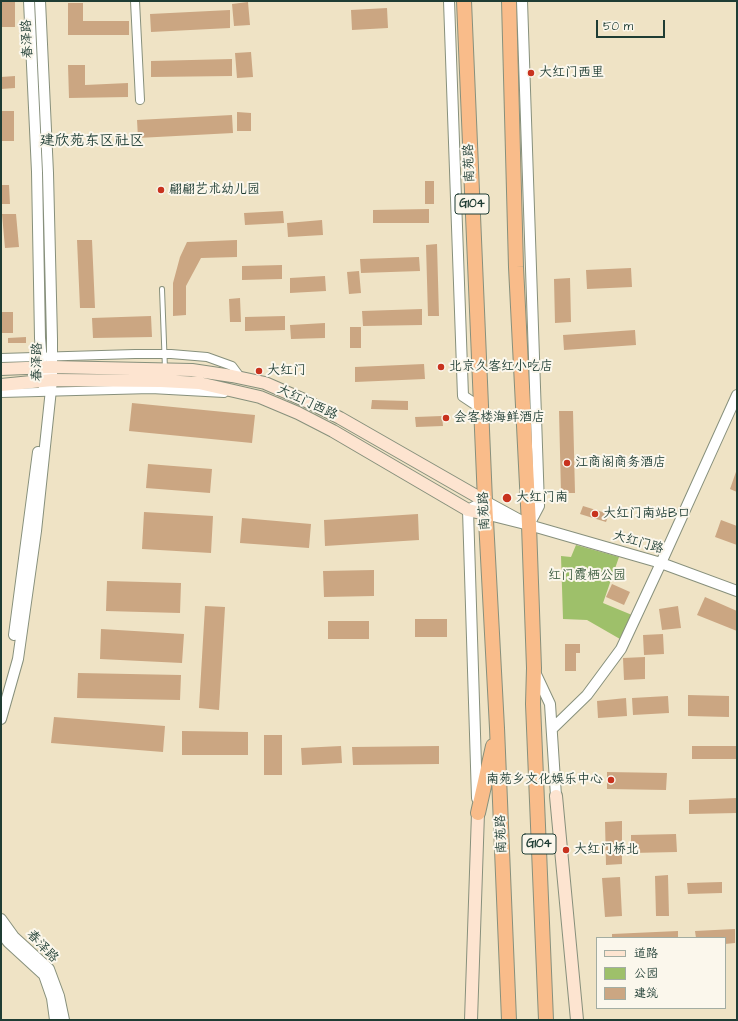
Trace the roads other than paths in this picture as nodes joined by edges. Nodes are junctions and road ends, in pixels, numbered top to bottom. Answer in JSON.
{"nodes":[{"id":1,"x":29,"y":1,"type":"edge"},
{"id":2,"x":40,"y":1,"type":"edge"},
{"id":3,"x":135,"y":1,"type":"edge"},
{"id":4,"x":449,"y":1,"type":"edge"},
{"id":5,"x":464,"y":1,"type":"edge"},
{"id":6,"x":509,"y":1,"type":"edge"},
{"id":7,"x":522,"y":1,"type":"edge"},
{"id":8,"x":140,"y":100,"type":"dead end"},
{"id":9,"x":529,"y":219,"type":"junction"},
{"id":10,"x":516,"y":267,"type":"junction"},
{"id":11,"x":162,"y":289,"type":"dead end"},
{"id":12,"x":164,"y":354,"type":"junction"},
{"id":13,"x":1,"y":358,"type":"edge"},
{"id":14,"x":47,"y":362,"type":"junction"},
{"id":15,"x":1,"y":369,"type":"edge"},
{"id":16,"x":165,"y":369,"type":"junction"},
{"id":17,"x":241,"y":378,"type":"junction"},
{"id":18,"x":1,"y":385,"type":"edge"},
{"id":19,"x":48,"y":386,"type":"junction"},
{"id":20,"x":1,"y":393,"type":"edge"},
{"id":21,"x":737,"y":395,"type":"edge"},
{"id":22,"x":481,"y":408,"type":"junction"},
{"id":23,"x":485,"y":507,"type":"junction"},
{"id":24,"x":468,"y":510,"type":"junction"},
{"id":25,"x":529,"y":525,"type":"junction"},
{"id":26,"x":661,"y":563,"type":"junction"},
{"id":27,"x":737,"y":591,"type":"edge"},
{"id":28,"x":534,"y":668,"type":"junction"},
{"id":29,"x":1,"y":694,"type":"edge"},
{"id":30,"x":1,"y":720,"type":"edge"},
{"id":31,"x":497,"y":728,"type":"junction"},
{"id":32,"x":552,"y":729,"type":"junction"},
{"id":33,"x":556,"y":796,"type":"joint"},
{"id":34,"x":478,"y":813,"type":"junction"},
{"id":35,"x":1,"y":919,"type":"edge"},
{"id":36,"x":1,"y":933,"type":"edge"},
{"id":37,"x":55,"y":1020,"type":"edge"},
{"id":38,"x":64,"y":1020,"type":"edge"},
{"id":39,"x":471,"y":1020,"type":"edge"},
{"id":40,"x":510,"y":1020,"type":"edge"},
{"id":41,"x":546,"y":1020,"type":"edge"},
{"id":42,"x":577,"y":1020,"type":"edge"}],
"edges":[{"from":1,"to":14,"type":"street","name":"春泽路"},
{"from":2,"to":14,"type":"street","name":"春泽路"},
{"from":3,"to":8,"type":"street"},
{"from":4,"to":22,"type":"street"},
{"from":5,"to":22,"type":"highway","name":"南苑路","number":"G104"},
{"from":6,"to":10,"type":"highway","number":"G104"},
{"from":7,"to":9,"type":"street"},
{"from":9,"to":10,"type":"street"},
{"from":9,"to":25,"type":"street"},
{"from":10,"to":25,"type":"highway","number":"G104"},
{"from":11,"to":12,"type":"lane"},
{"from":12,"to":14,"type":"street"},
{"from":12,"to":16,"type":"lane"},
{"from":12,"to":17,"type":"street"},
{"from":13,"to":14,"type":"street"},
{"from":14,"to":15,"type":"main road","name":"大红门西路"},
{"from":14,"to":16,"type":"main road","name":"大红门西路"},
{"from":14,"to":19,"type":"street","name":"春泽路"},
{"from":16,"to":17,"type":"main road","name":"大红门西路"},
{"from":17,"to":23,"type":"main road","name":"大红门西路"},
{"from":18,"to":19,"type":"main road","name":"大红门西路"},
{"from":19,"to":20,"type":"street"},
{"from":19,"to":24,"type":"main road","name":"大红门西路"},
{"from":19,"to":29,"type":"street","name":"春泽路"},
{"from":19,"to":30,"type":"street","name":"春泽路"},
{"from":21,"to":26,"type":"street"},
{"from":22,"to":23,"type":"highway","name":"南苑路","number":"G104"},
{"from":23,"to":24,"type":"main road","name":"大红门西路"},
{"from":23,"to":25,"type":"street","name":"大红门路"},
{"from":23,"to":31,"type":"highway","name":"南苑路","number":"G104"},
{"from":24,"to":34,"type":"street"},
{"from":25,"to":26,"type":"street","name":"大红门路"},
{"from":25,"to":28,"type":"highway","number":"G104"},
{"from":26,"to":27,"type":"street","name":"大红门路"},
{"from":26,"to":32,"type":"street"},
{"from":28,"to":32,"type":"street"},
{"from":28,"to":41,"type":"highway","number":"G104"},
{"from":31,"to":34,"type":"highway"},
{"from":31,"to":40,"type":"highway","name":"南苑路","number":"G104"},
{"from":32,"to":33,"type":"street"},
{"from":33,"to":42,"type":"main road"},
{"from":34,"to":39,"type":"main road"},
{"from":35,"to":38,"type":"street","name":"春泽路"},
{"from":36,"to":37,"type":"street","name":"春泽路"}]}
